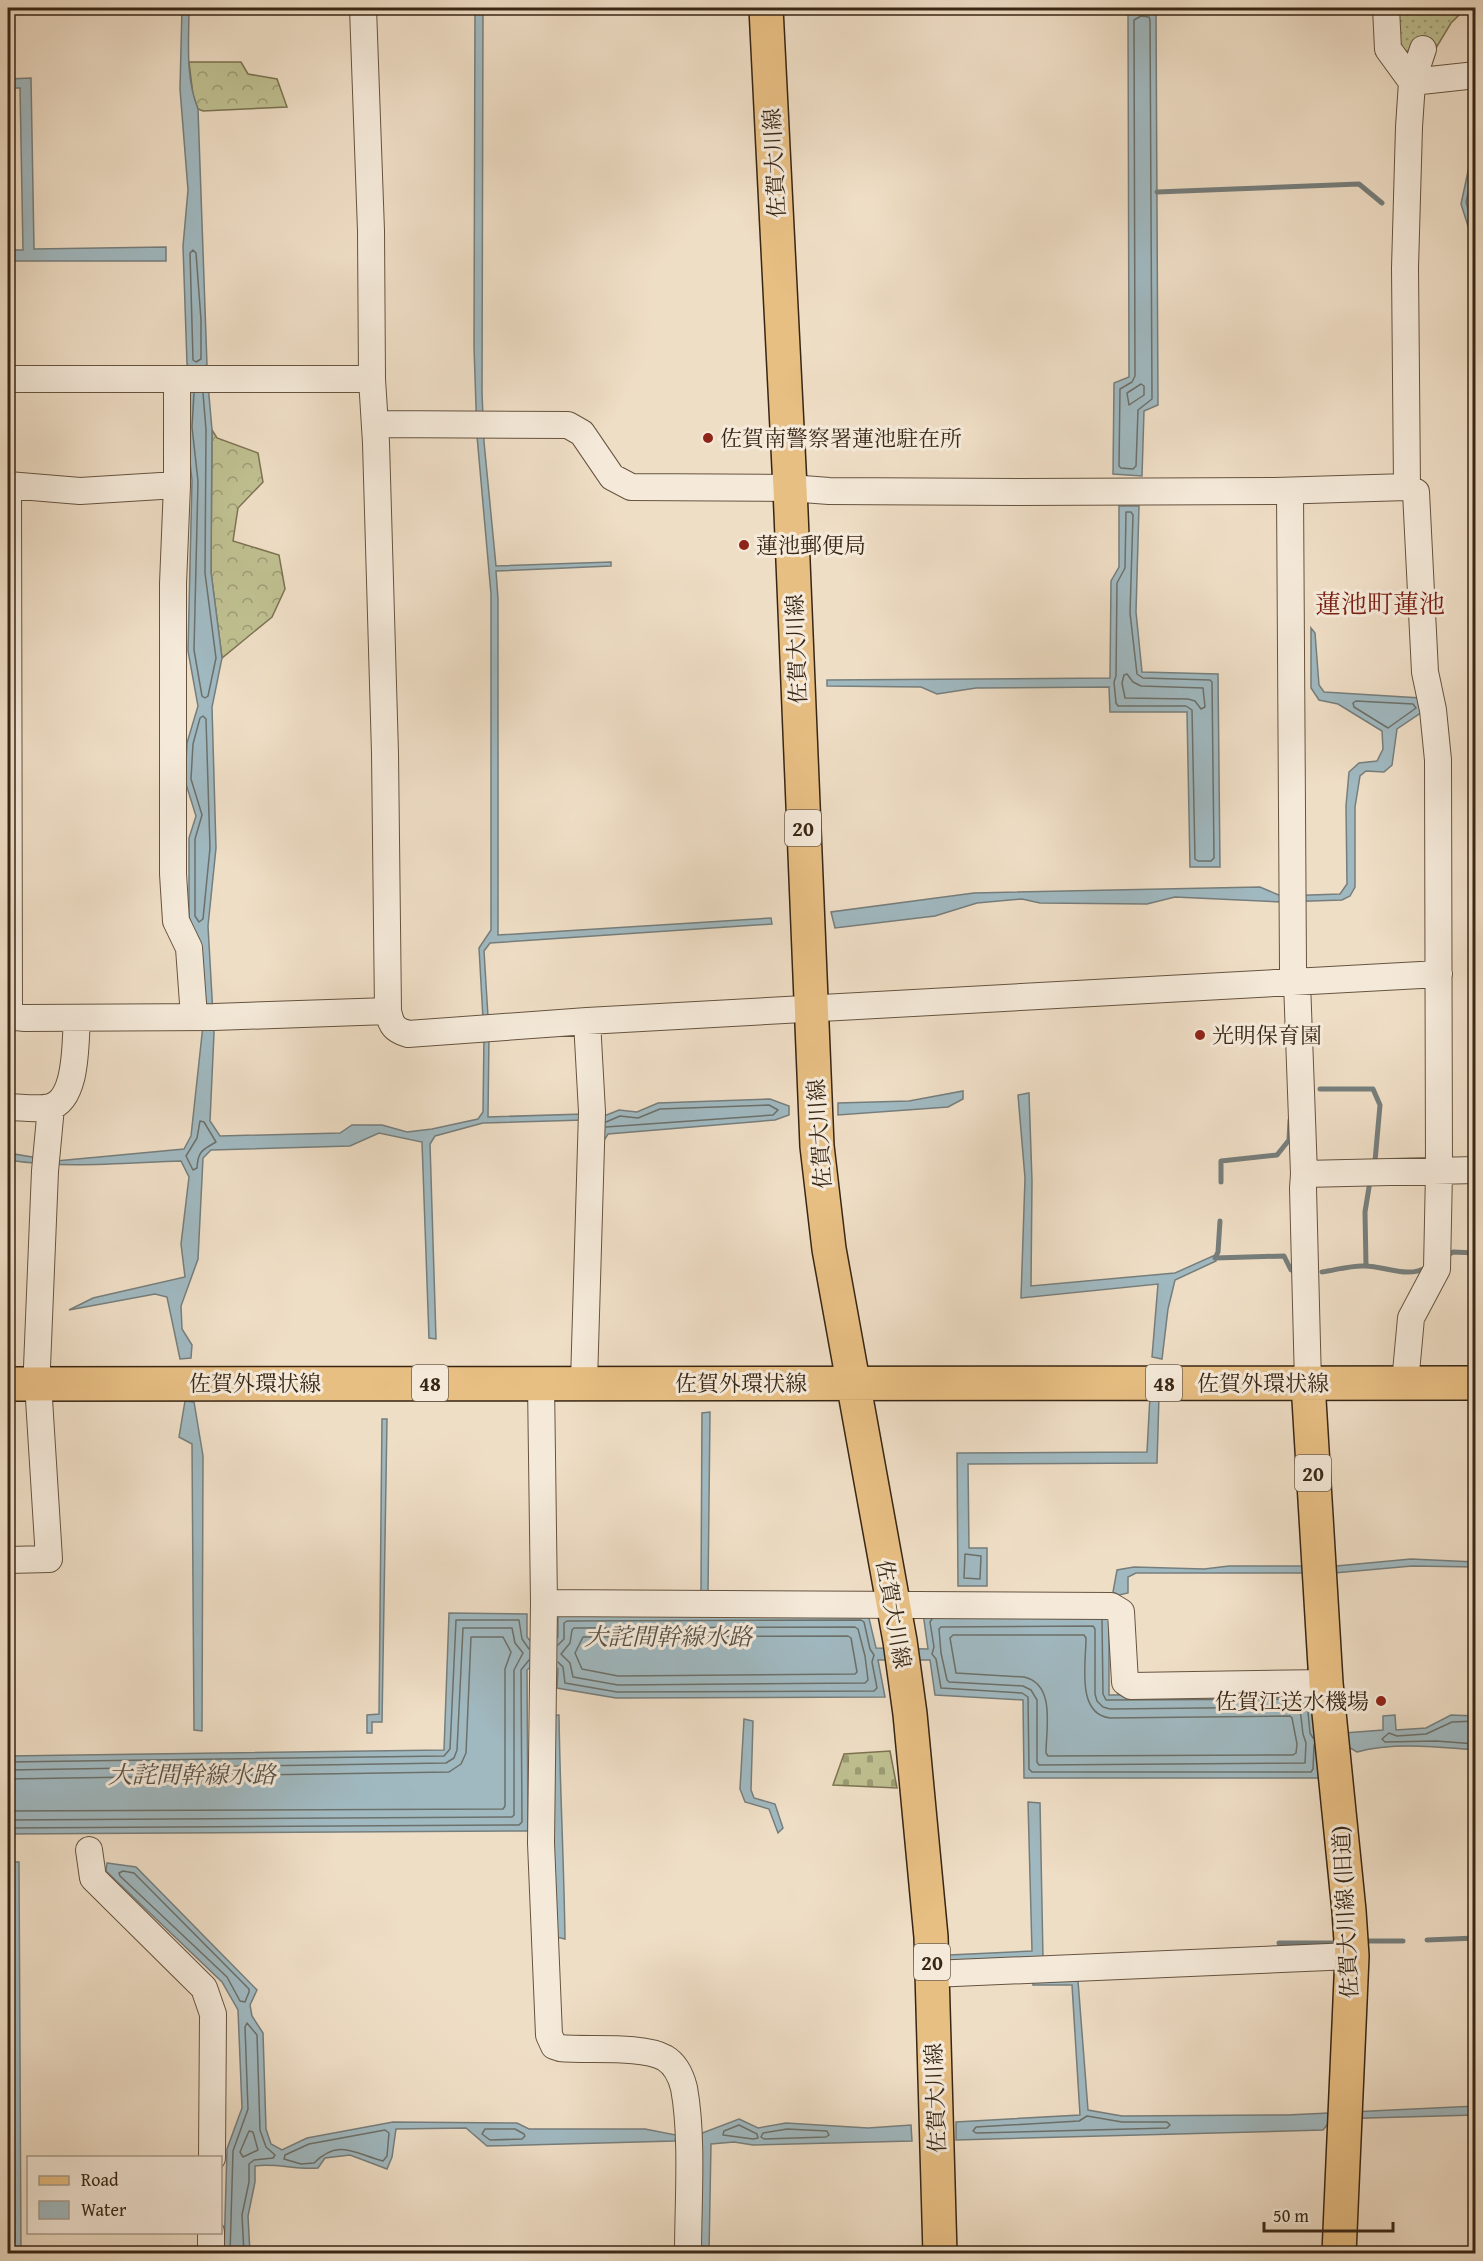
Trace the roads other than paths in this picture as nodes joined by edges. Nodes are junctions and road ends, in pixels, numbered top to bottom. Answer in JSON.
{"nodes":[{"id":1,"x":363,"y":8,"type":"edge"},
{"id":2,"x":766,"y":8,"type":"edge"},
{"id":3,"x":1386,"y":8,"type":"edge"},
{"id":4,"x":1423,"y":50,"type":"dead end"},
{"id":5,"x":1476,"y":75,"type":"edge"},
{"id":6,"x":1412,"y":82,"type":"junction"},
{"id":7,"x":8,"y":379,"type":"edge"},
{"id":8,"x":188,"y":379,"type":"junction"},
{"id":9,"x":372,"y":379,"type":"junction"},
{"id":10,"x":376,"y":424,"type":"junction"},
{"id":11,"x":177,"y":484,"type":"junction"},
{"id":12,"x":8,"y":485,"type":"edge"},
{"id":13,"x":1407,"y":487,"type":"junction"},
{"id":14,"x":790,"y":488,"type":"junction"},
{"id":15,"x":1290,"y":491,"type":"junction"},
{"id":16,"x":1439,"y":974,"type":"junction"},
{"id":17,"x":1296,"y":982,"type":"junction"},
{"id":18,"x":811,"y":1008,"type":"junction"},
{"id":19,"x":388,"y":1011,"type":"junction"},
{"id":20,"x":203,"y":1017,"type":"junction"},
{"id":21,"x":77,"y":1018,"type":"junction"},
{"id":22,"x":587,"y":1021,"type":"junction"},
{"id":23,"x":8,"y":1107,"type":"edge"},
{"id":24,"x":51,"y":1107,"type":"junction"},
{"id":25,"x":1476,"y":1170,"type":"edge"},
{"id":26,"x":1439,"y":1172,"type":"junction"},
{"id":27,"x":1304,"y":1174,"type":"junction"},
{"id":28,"x":584,"y":1382,"type":"junction"},
{"id":29,"x":542,"y":1383,"type":"junction"},
{"id":30,"x":852,"y":1383,"type":"junction"},
{"id":31,"x":1308,"y":1383,"type":"junction"},
{"id":32,"x":1405,"y":1383,"type":"junction"},
{"id":33,"x":1476,"y":1383,"type":"edge"},
{"id":34,"x":22,"y":1384,"type":"edge"},
{"id":35,"x":8,"y":1560,"type":"edge"},
{"id":36,"x":544,"y":1603,"type":"junction"},
{"id":37,"x":893,"y":1604,"type":"junction"},
{"id":38,"x":1326,"y":1683,"type":"junction"},
{"id":39,"x":89,"y":1850,"type":"dead end"},
{"id":40,"x":1352,"y":1956,"type":"junction"},
{"id":41,"x":932,"y":1974,"type":"junction"},
{"id":42,"x":212,"y":2156,"type":"edge"},
{"id":43,"x":212,"y":2234,"type":"edge"},
{"id":44,"x":211,"y":2253,"type":"edge"},
{"id":45,"x":688,"y":2253,"type":"edge"},
{"id":46,"x":940,"y":2253,"type":"edge"},
{"id":47,"x":1338,"y":2253,"type":"edge"}],
"edges":[{"from":1,"to":9,"type":"street"},
{"from":2,"to":14,"type":"main road","name":"佐賀大川線","number":"20"},
{"from":3,"to":6,"type":"street"},
{"from":4,"to":6,"type":"street"},
{"from":5,"to":6,"type":"street"},
{"from":6,"to":13,"type":"street"},
{"from":7,"to":8,"type":"street"},
{"from":8,"to":9,"type":"street"},
{"from":8,"to":11,"type":"street"},
{"from":9,"to":10,"type":"street"},
{"from":10,"to":14,"type":"street"},
{"from":10,"to":19,"type":"street"},
{"from":11,"to":12,"type":"street"},
{"from":11,"to":20,"type":"street"},
{"from":12,"to":21,"type":"street"},
{"from":13,"to":15,"type":"street"},
{"from":13,"to":16,"type":"street"},
{"from":14,"to":15,"type":"street"},
{"from":14,"to":18,"type":"main road","name":"佐賀大川線","number":"20"},
{"from":15,"to":17,"type":"street"},
{"from":16,"to":17,"type":"street"},
{"from":16,"to":26,"type":"street"},
{"from":17,"to":18,"type":"street"},
{"from":17,"to":27,"type":"street"},
{"from":18,"to":22,"type":"street"},
{"from":18,"to":30,"type":"main road","name":"佐賀大川線","number":"20"},
{"from":19,"to":20,"type":"street"},
{"from":19,"to":22,"type":"street"},
{"from":20,"to":21,"type":"street"},
{"from":21,"to":24,"type":"street"},
{"from":22,"to":28,"type":"street"},
{"from":23,"to":24,"type":"street"},
{"from":24,"to":34,"type":"street"},
{"from":25,"to":26,"type":"street"},
{"from":26,"to":27,"type":"street"},
{"from":26,"to":32,"type":"street"},
{"from":27,"to":31,"type":"street"},
{"from":28,"to":29,"type":"main road","name":"佐賀外環状線","number":"48"},
{"from":28,"to":30,"type":"main road","name":"佐賀外環状線","number":"48"},
{"from":29,"to":34,"type":"main road","name":"佐賀外環状線","number":"48"},
{"from":29,"to":36,"type":"street"},
{"from":30,"to":31,"type":"main road","name":"佐賀外環状線","number":"48"},
{"from":30,"to":37,"type":"main road","name":"佐賀大川線","number":"20"},
{"from":31,"to":32,"type":"main road","name":"佐賀外環状線","number":"48"},
{"from":31,"to":38,"type":"main road","number":"20"},
{"from":32,"to":33,"type":"main road","name":"佐賀外環状線","number":"48"},
{"from":34,"to":35,"type":"street"},
{"from":36,"to":37,"type":"street"},
{"from":36,"to":45,"type":"street"},
{"from":37,"to":38,"type":"street"},
{"from":37,"to":41,"type":"main road","name":"佐賀大川線","number":"20"},
{"from":38,"to":40,"type":"main road","name":"佐賀大川線 (旧道)","number":"20"},
{"from":39,"to":42,"type":"street"},
{"from":40,"to":41,"type":"street"},
{"from":40,"to":47,"type":"main road","name":"佐賀大川線 (旧道)","number":"20"},
{"from":41,"to":46,"type":"main road","name":"佐賀大川線","number":"20"},
{"from":43,"to":44,"type":"street"}]}
